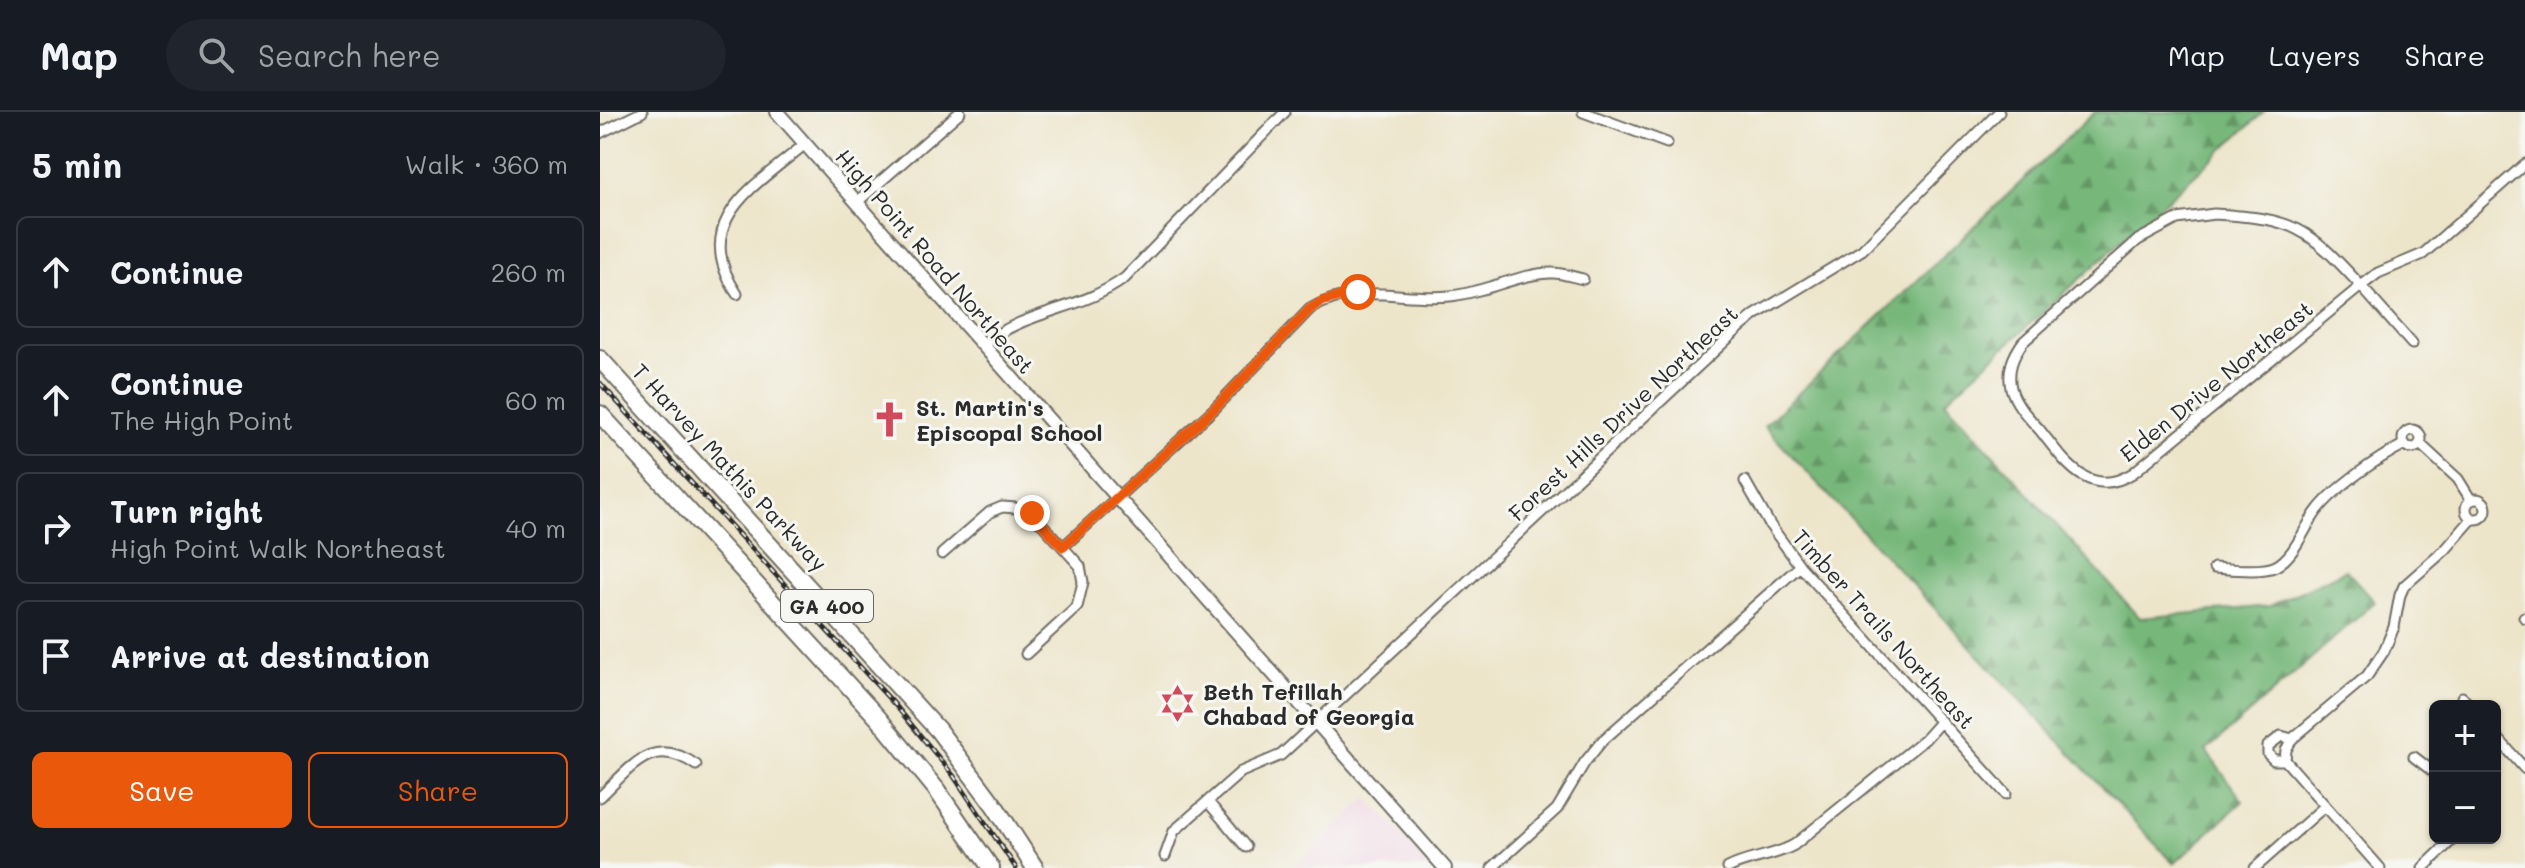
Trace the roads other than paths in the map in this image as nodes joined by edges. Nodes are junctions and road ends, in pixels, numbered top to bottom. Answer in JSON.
{"nodes":[{"id":1,"x":642,"y":112,"type":"edge"},
{"id":2,"x":777,"y":112,"type":"edge"},
{"id":3,"x":960,"y":112,"type":"edge"},
{"id":4,"x":1285,"y":112,"type":"edge"},
{"id":5,"x":1583,"y":112,"type":"edge"},
{"id":6,"x":1999,"y":112,"type":"edge"},
{"id":7,"x":600,"y":133,"type":"edge"},
{"id":8,"x":1667,"y":143,"type":"dead end"},
{"id":9,"x":805,"y":144,"type":"junction"},
{"id":10,"x":2525,"y":164,"type":"edge"},
{"id":11,"x":857,"y":202,"type":"junction"},
{"id":12,"x":1583,"y":279,"type":"dead end"},
{"id":13,"x":2361,"y":286,"type":"junction"},
{"id":14,"x":737,"y":294,"type":"dead end"},
{"id":15,"x":2412,"y":344,"type":"dead end"},
{"id":16,"x":982,"y":345,"type":"junction"},
{"id":17,"x":600,"y":359,"type":"edge"},
{"id":18,"x":600,"y":414,"type":"edge"},
{"id":19,"x":1745,"y":481,"type":"dead end"},
{"id":20,"x":1116,"y":497,"type":"junction"},
{"id":21,"x":2471,"y":500,"type":"junction"},
{"id":22,"x":2472,"y":519,"type":"junction"},
{"id":23,"x":1063,"y":547,"type":"junction"},
{"id":24,"x":942,"y":554,"type":"dead end"},
{"id":25,"x":1800,"y":566,"type":"junction"},
{"id":26,"x":2214,"y":568,"type":"dead end"},
{"id":27,"x":1026,"y":654,"type":"dead end"},
{"id":28,"x":2462,"y":697,"type":"dead end"},
{"id":29,"x":2465,"y":700,"type":"edge"},
{"id":30,"x":1941,"y":721,"type":"junction"},
{"id":31,"x":1317,"y":723,"type":"junction"},
{"id":32,"x":2292,"y":739,"type":"junction"},
{"id":33,"x":2501,"y":742,"type":"edge"},
{"id":34,"x":2414,"y":757,"type":"dead end"},
{"id":35,"x":2285,"y":760,"type":"junction"},
{"id":36,"x":696,"y":765,"type":"dead end"},
{"id":37,"x":2525,"y":769,"type":"edge"},
{"id":38,"x":2434,"y":772,"type":"edge"},
{"id":39,"x":2006,"y":794,"type":"dead end"},
{"id":40,"x":600,"y":797,"type":"edge"},
{"id":41,"x":1208,"y":802,"type":"junction"},
{"id":42,"x":2325,"y":806,"type":"junction"},
{"id":43,"x":2448,"y":844,"type":"edge"},
{"id":44,"x":1246,"y":847,"type":"dead end"},
{"id":45,"x":1165,"y":856,"type":"dead end"},
{"id":46,"x":2378,"y":867,"type":"edge"},
{"id":47,"x":991,"y":868,"type":"edge"},
{"id":48,"x":1035,"y":868,"type":"edge"},
{"id":49,"x":1445,"y":868,"type":"edge"},
{"id":50,"x":1492,"y":868,"type":"edge"},
{"id":51,"x":1728,"y":868,"type":"edge"},
{"id":52,"x":2255,"y":868,"type":"edge"},
{"id":53,"x":2423,"y":868,"type":"edge"}],
"edges":[{"from":1,"to":7,"type":"street"},
{"from":2,"to":9,"type":"street","name":"High Point Road Northeast"},
{"from":3,"to":11,"type":"street"},
{"from":4,"to":16,"type":"street"},
{"from":5,"to":8,"type":"street"},
{"from":6,"to":31,"type":"street","name":"Forest Hills Drive Northeast"},
{"from":9,"to":11,"type":"street","name":"High Point Road Northeast"},
{"from":9,"to":14,"type":"street"},
{"from":10,"to":13,"type":"street","name":"Elden Drive Northeast"},
{"from":11,"to":16,"type":"street","name":"High Point Road Northeast"},
{"from":12,"to":20,"type":"street"},
{"from":13,"to":13,"type":"street","name":"Elden Drive Northeast"},
{"from":13,"to":15,"type":"street"},
{"from":16,"to":20,"type":"street","name":"High Point Road Northeast"},
{"from":17,"to":48,"type":"highway","name":"T Harvey Mathis Parkway","number":"GA 400"},
{"from":18,"to":47,"type":"highway","number":"GA 400"},
{"from":19,"to":25,"type":"street","name":"Timber Trails Northeast"},
{"from":20,"to":23,"type":"street"},
{"from":20,"to":31,"type":"street","name":"High Point Road Northeast"},
{"from":21,"to":22,"type":"street"},
{"from":21,"to":22,"type":"street"},
{"from":21,"to":26,"type":"street"},
{"from":22,"to":32,"type":"street"},
{"from":23,"to":24,"type":"street"},
{"from":23,"to":27,"type":"street"},
{"from":25,"to":30,"type":"street","name":"Timber Trails Northeast"},
{"from":25,"to":50,"type":"street"},
{"from":28,"to":29,"type":"street"},
{"from":30,"to":39,"type":"street","name":"Timber Trails Northeast"},
{"from":30,"to":51,"type":"street"},
{"from":31,"to":41,"type":"street","name":"Forest Hills Drive Northeast"},
{"from":31,"to":49,"type":"street","name":"High Point Road Northeast"},
{"from":32,"to":35,"type":"street"},
{"from":32,"to":35,"type":"street"},
{"from":33,"to":37,"type":"street"},
{"from":34,"to":38,"type":"street"},
{"from":35,"to":42,"type":"street"},
{"from":36,"to":40,"type":"street"},
{"from":41,"to":44,"type":"street"},
{"from":41,"to":45,"type":"street","name":"Forest Hills Drive Northeast"},
{"from":42,"to":46,"type":"street"},
{"from":42,"to":52,"type":"street"},
{"from":43,"to":53,"type":"street"}]}
